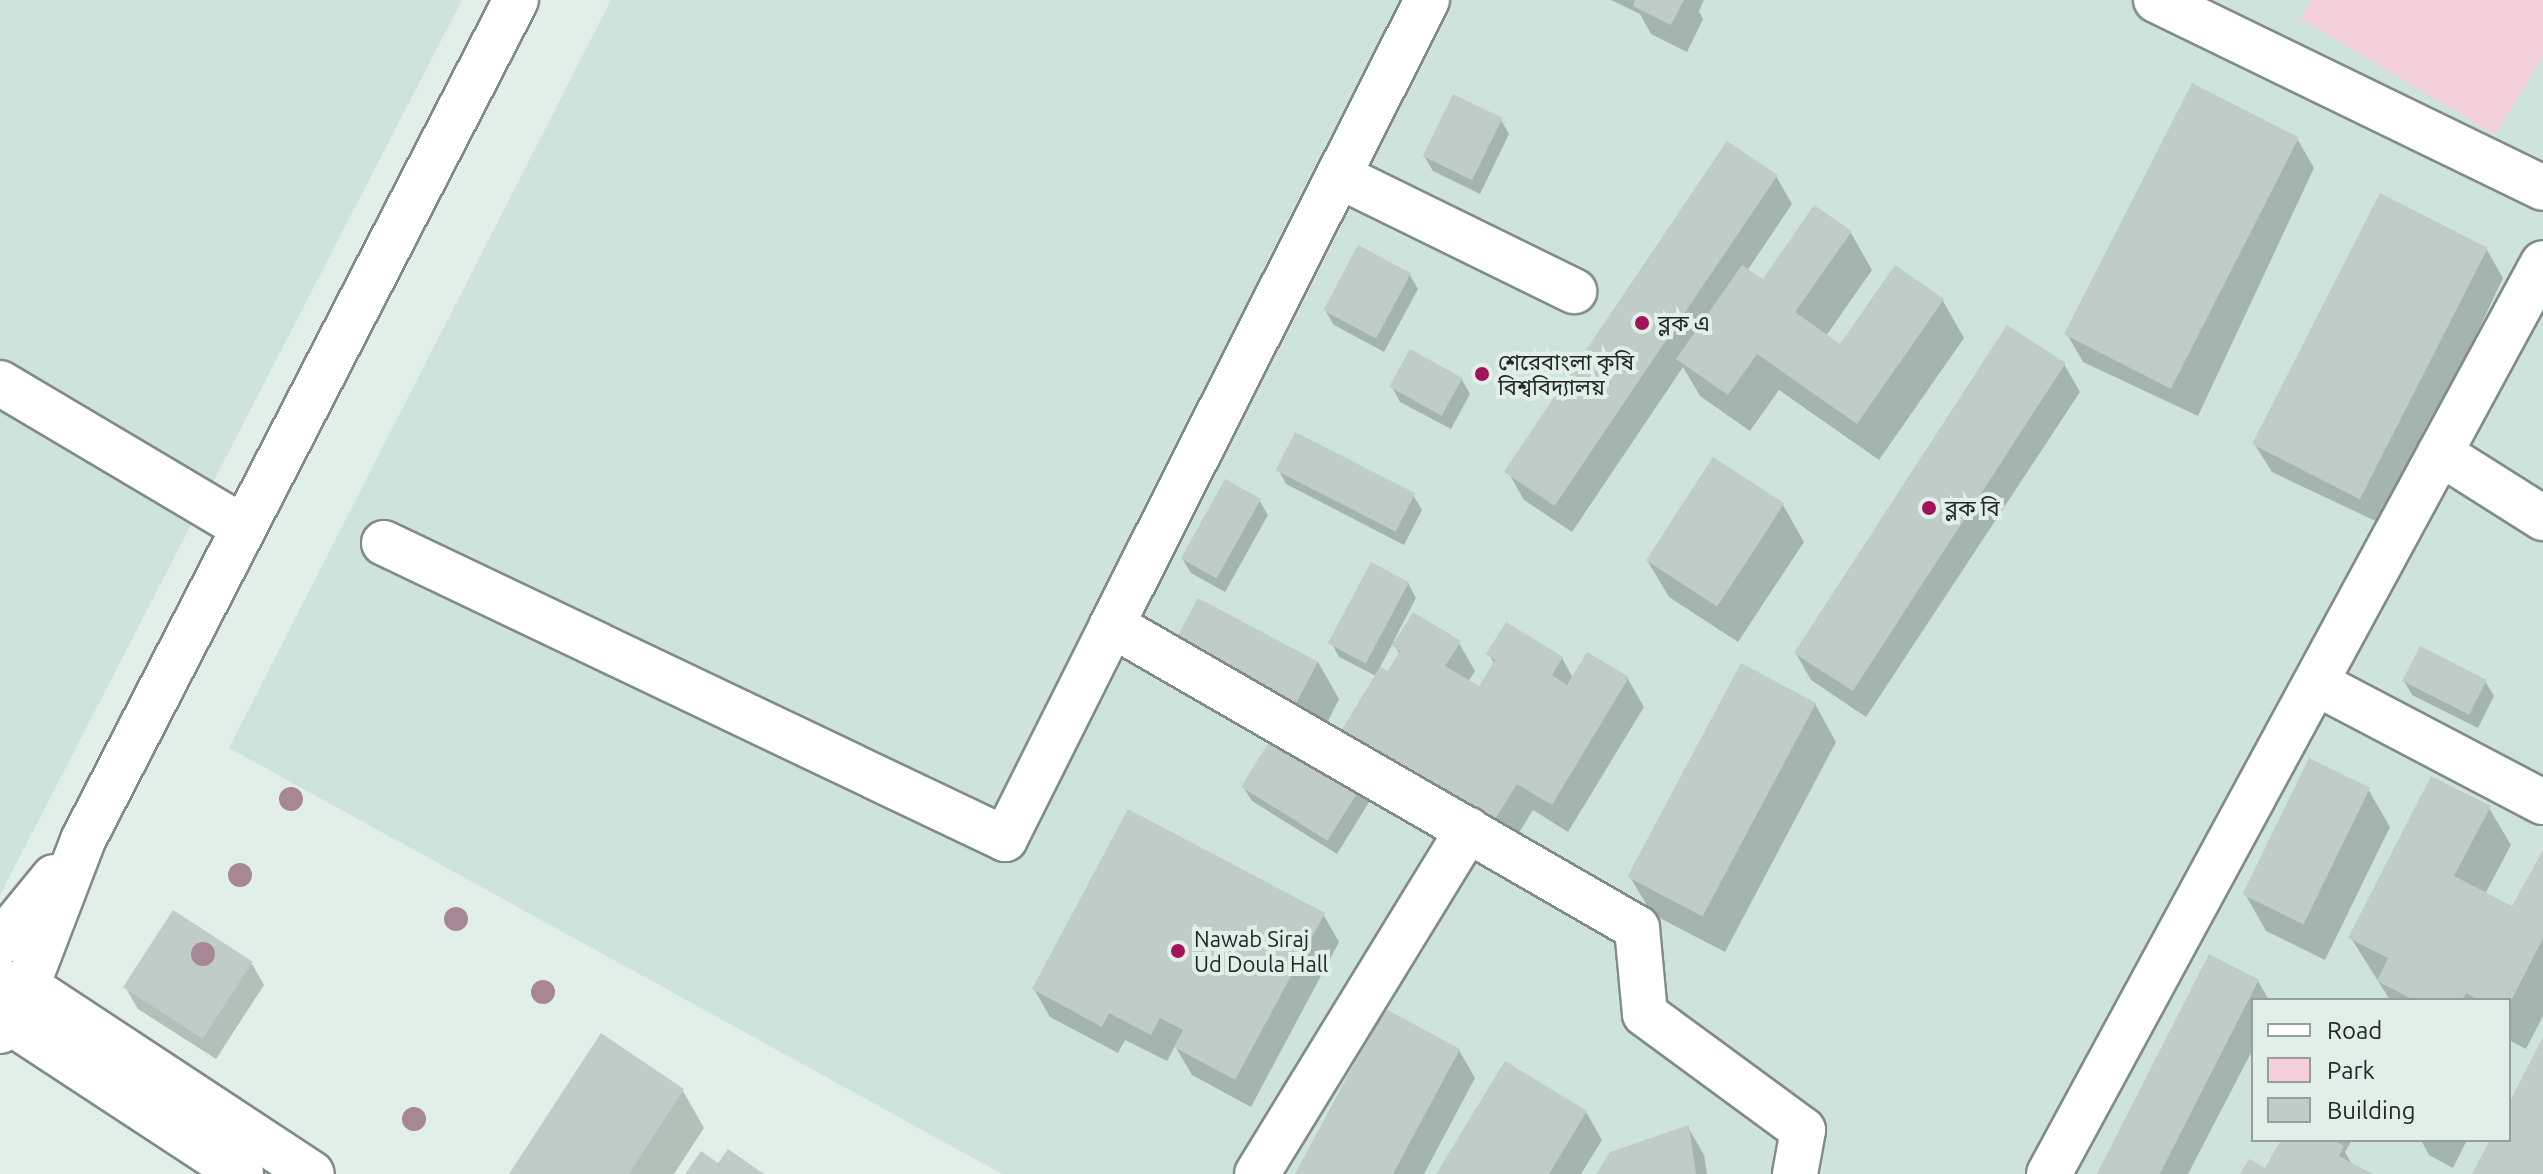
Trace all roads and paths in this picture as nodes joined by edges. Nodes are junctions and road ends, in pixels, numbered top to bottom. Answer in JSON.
{"nodes":[{"id":1,"x":516,"y":0,"type":"edge"},
{"id":2,"x":1427,"y":0,"type":"edge"},
{"id":3,"x":2156,"y":0,"type":"edge"},
{"id":4,"x":2215,"y":13,"type":"edge"},
{"id":5,"x":1339,"y":176,"type":"junction"},
{"id":6,"x":2543,"y":188,"type":"edge"},
{"id":7,"x":2543,"y":263,"type":"edge"},
{"id":8,"x":1574,"y":291,"type":"dead end"},
{"id":9,"x":0,"y":383,"type":"edge"},
{"id":10,"x":2440,"y":453,"type":"junction"},
{"id":11,"x":2543,"y":518,"type":"edge"},
{"id":12,"x":243,"y":527,"type":"junction"},
{"id":13,"x":384,"y":543,"type":"dead end"},
{"id":14,"x":1112,"y":625,"type":"junction"},
{"id":15,"x":2316,"y":683,"type":"junction"},
{"id":16,"x":2543,"y":802,"type":"edge"},
{"id":17,"x":1468,"y":830,"type":"junction"},
{"id":18,"x":83,"y":840,"type":"junction"},
{"id":19,"x":0,"y":943,"type":"edge"},
{"id":20,"x":7,"y":1006,"type":"edge"},
{"id":21,"x":241,"y":1174,"type":"edge"},
{"id":22,"x":312,"y":1174,"type":"edge"},
{"id":23,"x":1257,"y":1174,"type":"edge"},
{"id":24,"x":1795,"y":1174,"type":"edge"},
{"id":25,"x":2049,"y":1174,"type":"edge"}],
"edges":[{"from":1,"to":12,"type":"street"},
{"from":2,"to":5,"type":"street"},
{"from":3,"to":4,"type":"street"},
{"from":4,"to":6,"type":"street"},
{"from":5,"to":8,"type":"street"},
{"from":5,"to":14,"type":"street"},
{"from":7,"to":10,"type":"street"},
{"from":9,"to":12,"type":"street"},
{"from":10,"to":11,"type":"street"},
{"from":10,"to":15,"type":"street"},
{"from":12,"to":18,"type":"street"},
{"from":13,"to":14,"type":"street"},
{"from":14,"to":17,"type":"street"},
{"from":15,"to":16,"type":"street"},
{"from":15,"to":25,"type":"street"},
{"from":17,"to":23,"type":"street"},
{"from":17,"to":24,"type":"street"},
{"from":18,"to":19,"type":"street"},
{"from":18,"to":20,"type":"street"},
{"from":20,"to":21,"type":"street"},
{"from":20,"to":22,"type":"street"}]}
